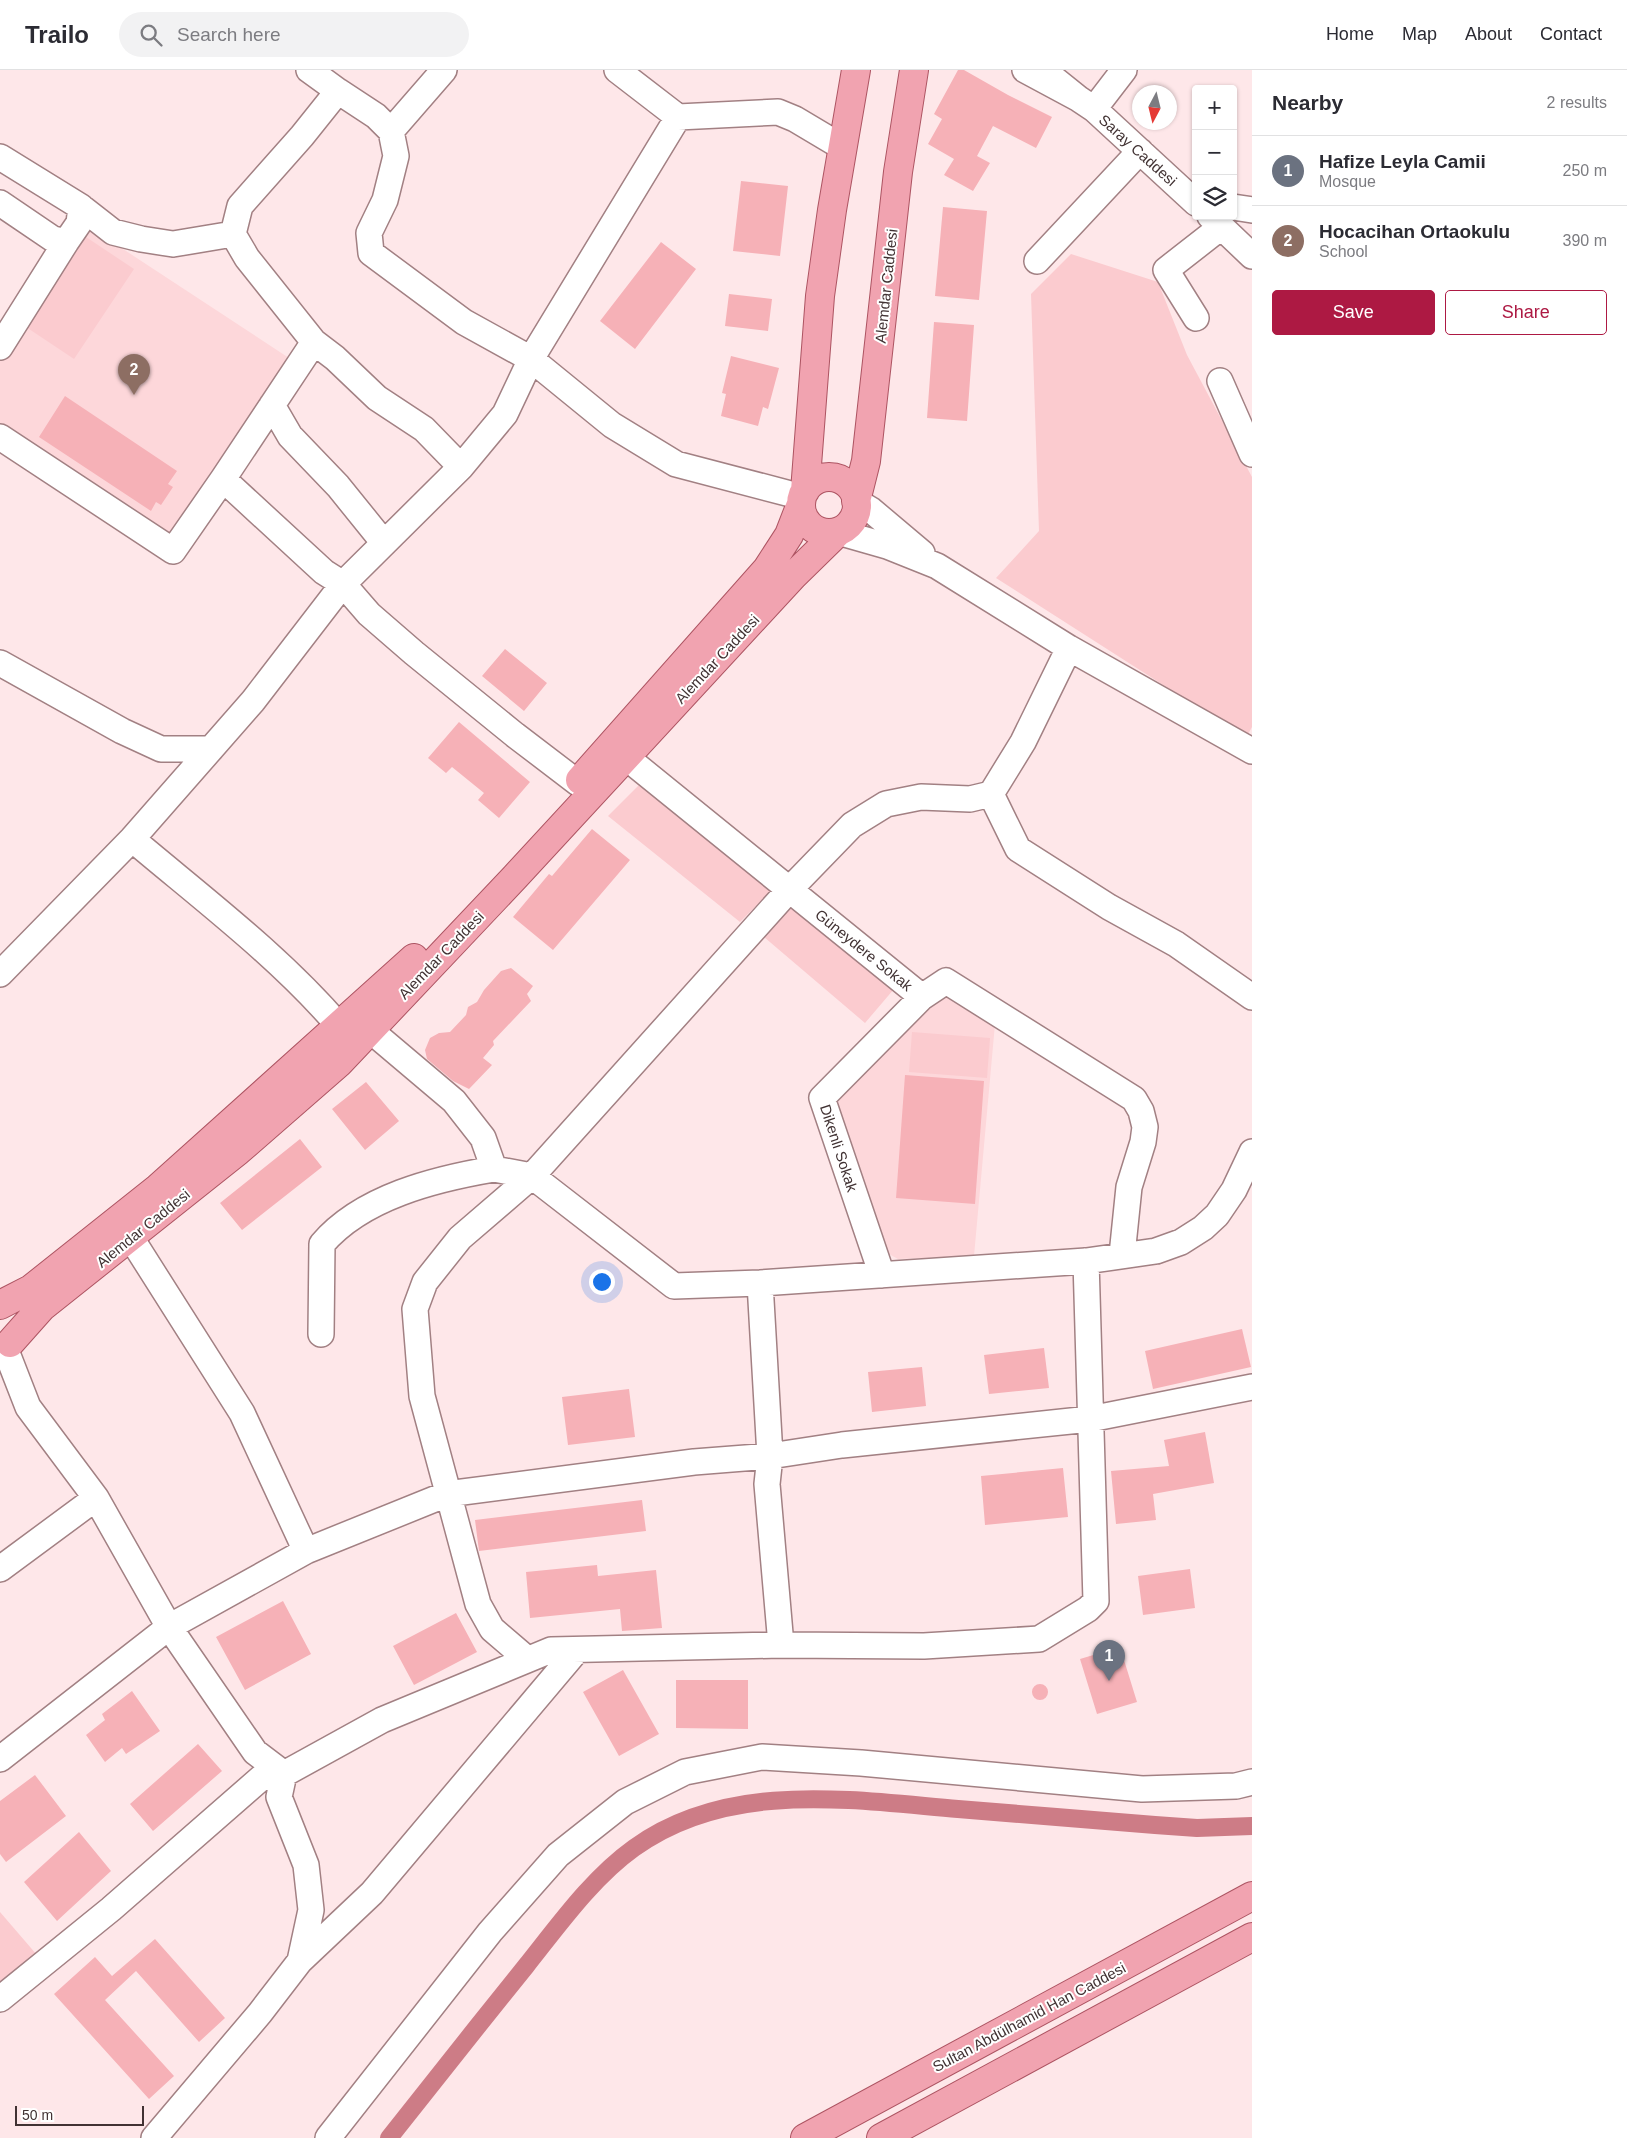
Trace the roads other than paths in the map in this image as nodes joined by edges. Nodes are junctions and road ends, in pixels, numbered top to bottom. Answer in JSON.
{"nodes":[{"id":1,"x":309,"y":70,"type":"edge"},
{"id":2,"x":444,"y":70,"type":"edge"},
{"id":3,"x":617,"y":70,"type":"edge"},
{"id":4,"x":856,"y":70,"type":"edge"},
{"id":5,"x":914,"y":70,"type":"edge"},
{"id":6,"x":1025,"y":70,"type":"edge"},
{"id":7,"x":1043,"y":70,"type":"edge"},
{"id":8,"x":1124,"y":70,"type":"edge"},
{"id":9,"x":338,"y":91,"type":"junction"},
{"id":10,"x":1087,"y":104,"type":"junction"},
{"id":11,"x":678,"y":117,"type":"junction"},
{"id":12,"x":391,"y":131,"type":"junction"},
{"id":13,"x":842,"y":147,"type":"junction"},
{"id":14,"x":1140,"y":151,"type":"junction"},
{"id":15,"x":0,"y":157,"type":"edge"},
{"id":16,"x":1192,"y":195,"type":"edge"},
{"id":17,"x":0,"y":203,"type":"edge"},
{"id":18,"x":81,"y":207,"type":"junction"},
{"id":19,"x":1237,"y":210,"type":"edge"},
{"id":20,"x":1252,"y":210,"type":"edge"},
{"id":21,"x":1200,"y":220,"type":"edge"},
{"id":22,"x":1218,"y":220,"type":"edge"},
{"id":23,"x":233,"y":234,"type":"junction"},
{"id":24,"x":66,"y":242,"type":"junction"},
{"id":25,"x":1252,"y":256,"type":"edge"},
{"id":26,"x":1037,"y":261,"type":"dead end"},
{"id":27,"x":1196,"y":318,"type":"dead end"},
{"id":28,"x":314,"y":342,"type":"junction"},
{"id":29,"x":0,"y":347,"type":"edge"},
{"id":30,"x":531,"y":359,"type":"junction"},
{"id":31,"x":1220,"y":381,"type":"dead end"},
{"id":32,"x":272,"y":405,"type":"junction"},
{"id":33,"x":0,"y":436,"type":"edge"},
{"id":34,"x":1252,"y":454,"type":"edge"},
{"id":35,"x":461,"y":467,"type":"junction"},
{"id":36,"x":223,"y":479,"type":"junction"},
{"id":37,"x":803,"y":497,"type":"junction"},
{"id":38,"x":856,"y":501,"type":"junction"},
{"id":39,"x":838,"y":532,"type":"junction"},
{"id":40,"x":384,"y":543,"type":"junction"},
{"id":41,"x":938,"y":566,"type":"junction"},
{"id":42,"x":342,"y":584,"type":"junction"},
{"id":43,"x":1069,"y":648,"type":"junction"},
{"id":44,"x":0,"y":663,"type":"edge"},
{"id":45,"x":212,"y":748,"type":"junction"},
{"id":46,"x":1252,"y":750,"type":"edge"},
{"id":47,"x":627,"y":758,"type":"junction"},
{"id":48,"x":578,"y":783,"type":"junction"},
{"id":49,"x":991,"y":794,"type":"junction"},
{"id":50,"x":132,"y":839,"type":"junction"},
{"id":51,"x":789,"y":890,"type":"junction"},
{"id":52,"x":0,"y":974,"type":"edge"},
{"id":53,"x":922,"y":996,"type":"junction"},
{"id":54,"x":1252,"y":997,"type":"edge"},
{"id":55,"x":340,"y":1027,"type":"junction"},
{"id":56,"x":370,"y":1030,"type":"junction"},
{"id":57,"x":1252,"y":1152,"type":"edge"},
{"id":58,"x":494,"y":1169,"type":"junction"},
{"id":59,"x":532,"y":1176,"type":"junction"},
{"id":60,"x":131,"y":1238,"type":"junction"},
{"id":61,"x":1122,"y":1255,"type":"junction"},
{"id":62,"x":1086,"y":1261,"type":"junction"},
{"id":63,"x":882,"y":1275,"type":"junction"},
{"id":64,"x":760,"y":1283,"type":"junction"},
{"id":65,"x":0,"y":1305,"type":"edge"},
{"id":66,"x":0,"y":1315,"type":"edge"},
{"id":67,"x":321,"y":1334,"type":"dead end"},
{"id":68,"x":6,"y":1353,"type":"edge"},
{"id":69,"x":0,"y":1384,"type":"edge"},
{"id":70,"x":1252,"y":1388,"type":"edge"},
{"id":71,"x":28,"y":1407,"type":"junction"},
{"id":72,"x":1090,"y":1419,"type":"junction"},
{"id":73,"x":770,"y":1456,"type":"junction"},
{"id":74,"x":447,"y":1494,"type":"junction"},
{"id":75,"x":96,"y":1498,"type":"junction"},
{"id":76,"x":306,"y":1551,"type":"junction"},
{"id":77,"x":0,"y":1569,"type":"edge"},
{"id":78,"x":170,"y":1627,"type":"junction"},
{"id":79,"x":781,"y":1645,"type":"junction"},
{"id":80,"x":577,"y":1650,"type":"junction"},
{"id":81,"x":527,"y":1659,"type":"junction"},
{"id":82,"x":0,"y":1758,"type":"edge"},
{"id":83,"x":284,"y":1774,"type":"junction"},
{"id":84,"x":1252,"y":1782,"type":"edge"},
{"id":85,"x":1252,"y":1896,"type":"edge"},
{"id":86,"x":1252,"y":1937,"type":"edge"},
{"id":87,"x":300,"y":1961,"type":"junction"},
{"id":88,"x":0,"y":1998,"type":"edge"},
{"id":89,"x":154,"y":2138,"type":"edge"},
{"id":90,"x":328,"y":2138,"type":"edge"},
{"id":91,"x":805,"y":2138,"type":"edge"},
{"id":92,"x":881,"y":2138,"type":"edge"}],
"edges":[{"from":1,"to":9,"type":"street"},
{"from":2,"to":12,"type":"street"},
{"from":3,"to":11,"type":"street"},
{"from":4,"to":13,"type":"main road","name":"Alemdar Caddesi"},
{"from":5,"to":38,"type":"main road","name":"Alemdar Caddesi"},
{"from":6,"to":10,"type":"street","name":"Saray Caddesi"},
{"from":7,"to":10,"type":"street","name":"Saray Caddesi"},
{"from":8,"to":10,"type":"street"},
{"from":9,"to":12,"type":"street"},
{"from":9,"to":23,"type":"street"},
{"from":10,"to":14,"type":"street","name":"Saray Caddesi"},
{"from":11,"to":13,"type":"street"},
{"from":11,"to":30,"type":"street"},
{"from":12,"to":30,"type":"street"},
{"from":13,"to":37,"type":"main road","name":"Alemdar Caddesi"},
{"from":14,"to":16,"type":"street","name":"Saray Caddesi"},
{"from":14,"to":26,"type":"street"},
{"from":15,"to":18,"type":"street"},
{"from":17,"to":24,"type":"street"},
{"from":18,"to":23,"type":"street"},
{"from":18,"to":24,"type":"street"},
{"from":19,"to":20,"type":"street"},
{"from":21,"to":27,"type":"street"},
{"from":22,"to":25,"type":"street","name":"Saray Caddesi"},
{"from":23,"to":28,"type":"street"},
{"from":24,"to":29,"type":"street"},
{"from":28,"to":32,"type":"street"},
{"from":28,"to":35,"type":"street"},
{"from":30,"to":35,"type":"street"},
{"from":30,"to":37,"type":"street"},
{"from":31,"to":34,"type":"street"},
{"from":32,"to":36,"type":"street"},
{"from":32,"to":40,"type":"street"},
{"from":33,"to":36,"type":"street"},
{"from":35,"to":40,"type":"street"},
{"from":36,"to":42,"type":"street"},
{"from":37,"to":38,"type":"main road"},
{"from":37,"to":39,"type":"main road"},
{"from":37,"to":48,"type":"main road","name":"Alemdar Caddesi"},
{"from":38,"to":39,"type":"main road"},
{"from":38,"to":41,"type":"street"},
{"from":39,"to":41,"type":"street"},
{"from":39,"to":47,"type":"main road","name":"Alemdar Caddesi"},
{"from":40,"to":42,"type":"street"},
{"from":41,"to":43,"type":"street"},
{"from":42,"to":45,"type":"street"},
{"from":42,"to":48,"type":"street"},
{"from":43,"to":46,"type":"street"},
{"from":43,"to":49,"type":"street"},
{"from":44,"to":45,"type":"street"},
{"from":45,"to":50,"type":"street"},
{"from":47,"to":51,"type":"street","name":"Güneydere Sokak"},
{"from":47,"to":56,"type":"main road","name":"Alemdar Caddesi"},
{"from":48,"to":55,"type":"main road","name":"Alemdar Caddesi"},
{"from":49,"to":51,"type":"street"},
{"from":49,"to":54,"type":"street"},
{"from":50,"to":52,"type":"street"},
{"from":50,"to":55,"type":"street"},
{"from":51,"to":53,"type":"street","name":"Güneydere Sokak"},
{"from":51,"to":59,"type":"street"},
{"from":53,"to":61,"type":"street","name":"Güneydere Sokak"},
{"from":53,"to":63,"type":"street","name":"Dikenli Sokak"},
{"from":55,"to":65,"type":"main road","name":"Alemdar Caddesi"},
{"from":56,"to":58,"type":"street"},
{"from":56,"to":60,"type":"main road","name":"Alemdar Caddesi"},
{"from":57,"to":61,"type":"street"},
{"from":58,"to":59,"type":"street"},
{"from":58,"to":67,"type":"street"},
{"from":59,"to":64,"type":"street"},
{"from":59,"to":74,"type":"street"},
{"from":60,"to":68,"type":"main road","name":"Alemdar Caddesi"},
{"from":60,"to":76,"type":"street"},
{"from":61,"to":62,"type":"street"},
{"from":62,"to":63,"type":"street"},
{"from":62,"to":72,"type":"street"},
{"from":63,"to":64,"type":"street"},
{"from":64,"to":73,"type":"street"},
{"from":66,"to":68,"type":"main road"},
{"from":68,"to":71,"type":"street"},
{"from":69,"to":71,"type":"street"},
{"from":70,"to":72,"type":"street"},
{"from":71,"to":75,"type":"street"},
{"from":72,"to":73,"type":"street"},
{"from":72,"to":79,"type":"street"},
{"from":73,"to":74,"type":"street"},
{"from":73,"to":79,"type":"street"},
{"from":74,"to":76,"type":"street"},
{"from":74,"to":81,"type":"street"},
{"from":75,"to":77,"type":"street"},
{"from":75,"to":78,"type":"street"},
{"from":76,"to":78,"type":"street"},
{"from":78,"to":82,"type":"street"},
{"from":78,"to":83,"type":"street"},
{"from":79,"to":80,"type":"street"},
{"from":80,"to":81,"type":"street"},
{"from":80,"to":87,"type":"street"},
{"from":81,"to":83,"type":"street"},
{"from":83,"to":87,"type":"street"},
{"from":83,"to":88,"type":"street"},
{"from":84,"to":90,"type":"street"},
{"from":85,"to":91,"type":"main road","name":"Sultan Abdülhamid Han Caddesi"},
{"from":86,"to":92,"type":"main road"},
{"from":87,"to":89,"type":"street"}]}
